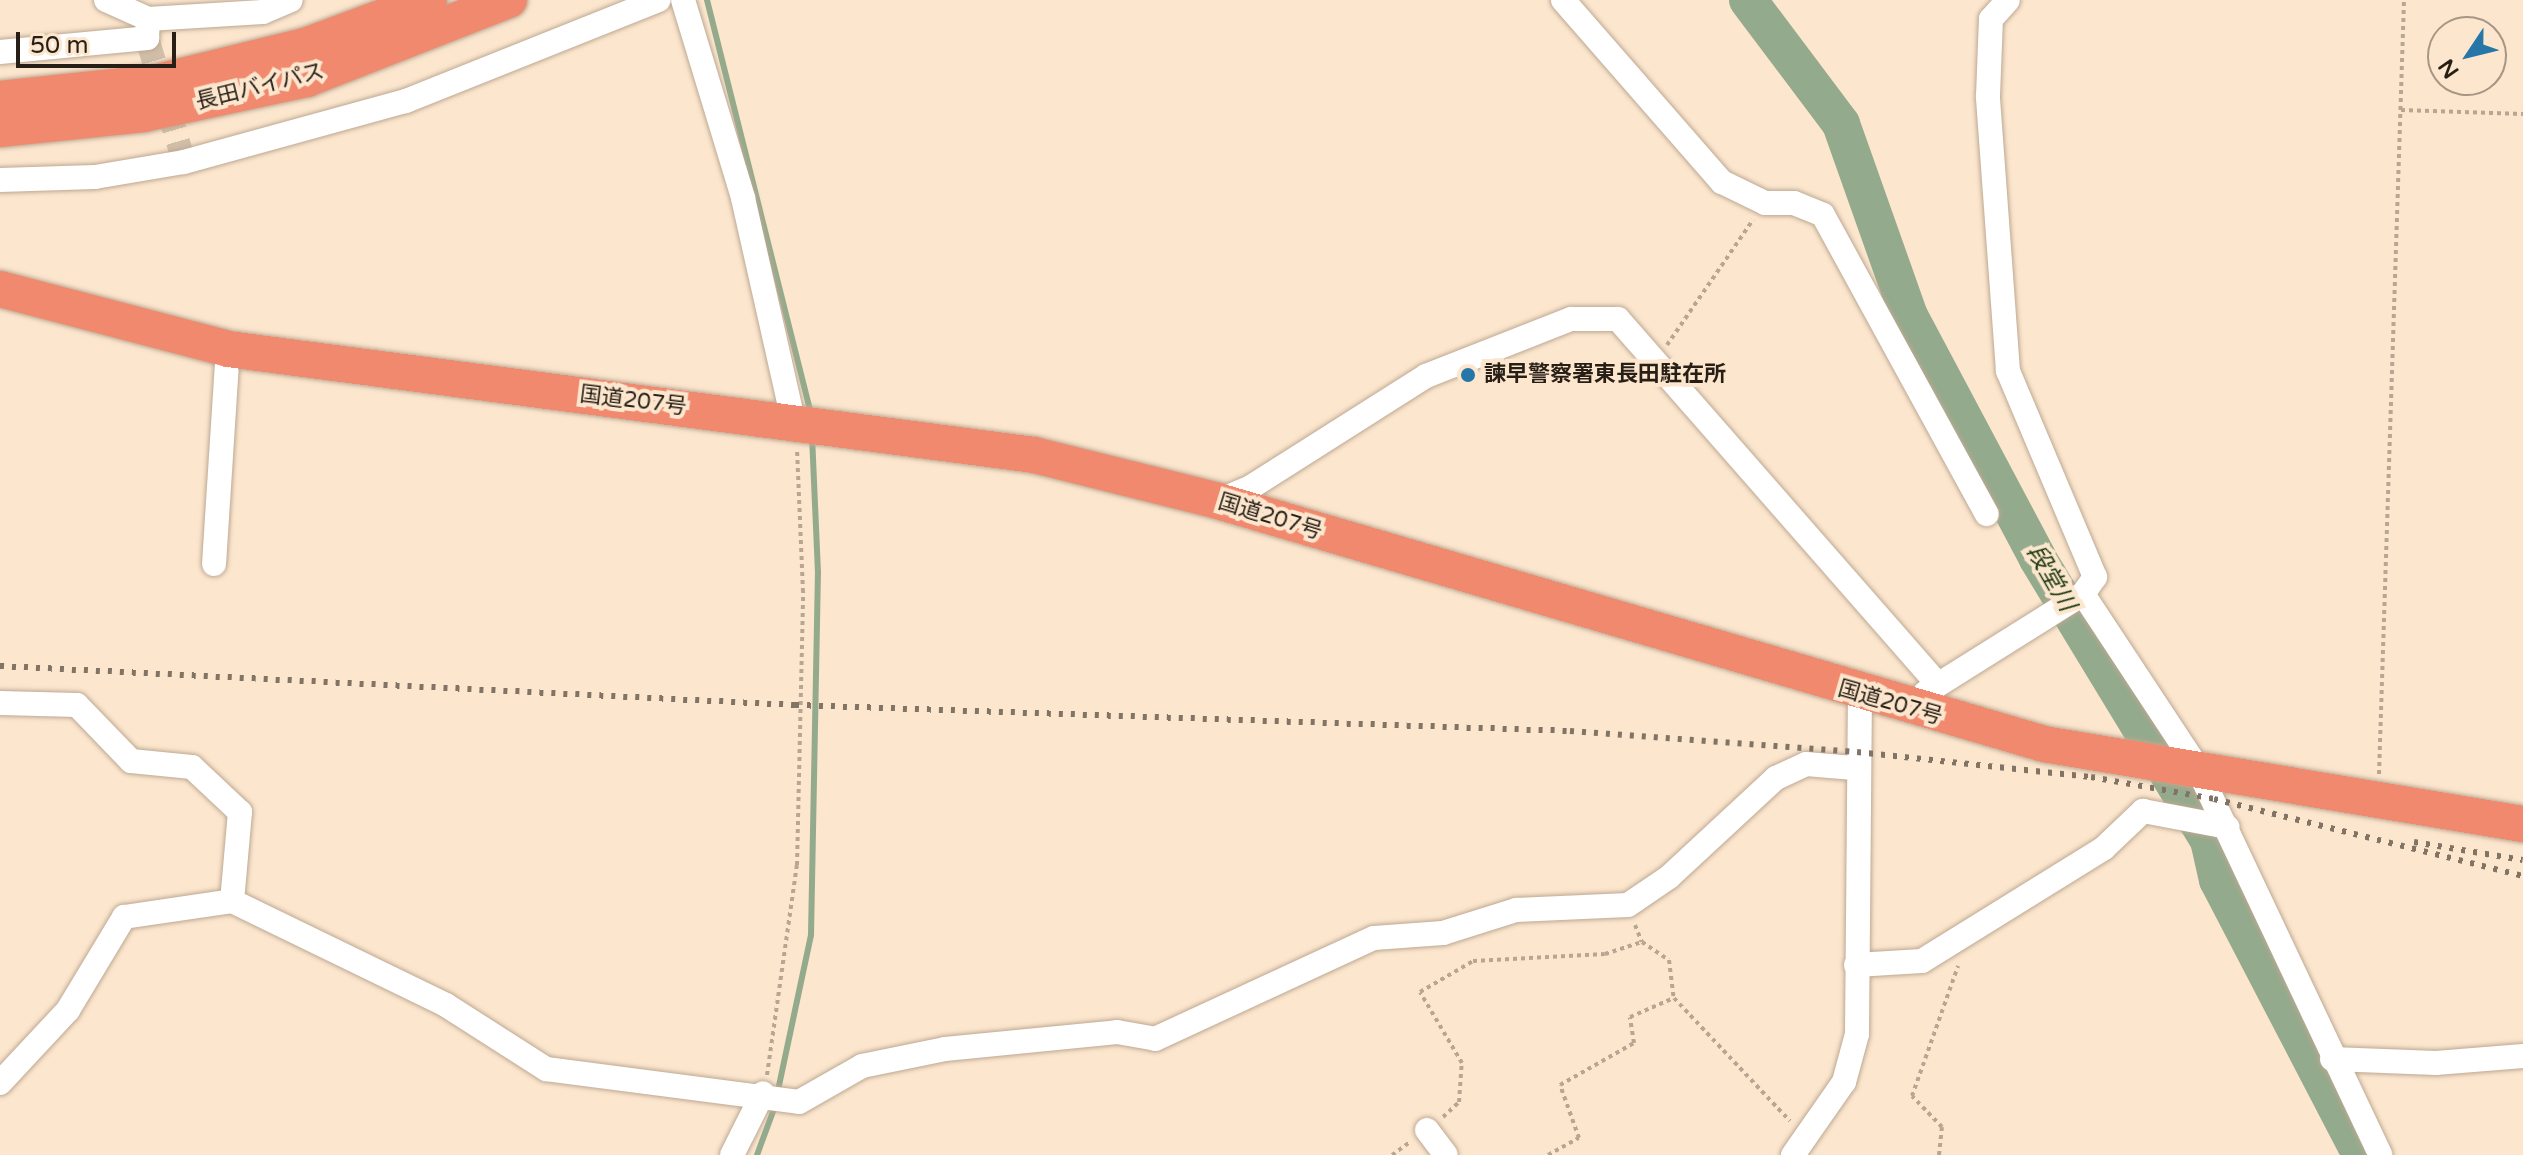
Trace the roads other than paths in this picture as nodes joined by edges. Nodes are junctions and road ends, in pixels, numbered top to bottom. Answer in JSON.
{"nodes":[{"id":1,"x":106,"y":0,"type":"edge"},
{"id":2,"x":291,"y":0,"type":"edge"},
{"id":3,"x":429,"y":0,"type":"edge"},
{"id":4,"x":509,"y":0,"type":"edge"},
{"id":5,"x":659,"y":0,"type":"edge"},
{"id":6,"x":683,"y":0,"type":"edge"},
{"id":7,"x":1563,"y":0,"type":"edge"},
{"id":8,"x":2008,"y":0,"type":"edge"},
{"id":9,"x":148,"y":19,"type":"junction"},
{"id":10,"x":0,"y":52,"type":"edge"},
{"id":11,"x":0,"y":99,"type":"edge"},
{"id":12,"x":0,"y":129,"type":"edge"},
{"id":13,"x":0,"y":180,"type":"edge"},
{"id":14,"x":0,"y":289,"type":"edge"},
{"id":15,"x":228,"y":349,"type":"junction"},
{"id":16,"x":805,"y":421,"type":"junction"},
{"id":17,"x":1218,"y":501,"type":"junction"},
{"id":18,"x":1987,"y":514,"type":"dead end"},
{"id":19,"x":214,"y":564,"type":"dead end"},
{"id":20,"x":2083,"y":594,"type":"junction"},
{"id":21,"x":1936,"y":682,"type":"junction"},
{"id":22,"x":1860,"y":695,"type":"junction"},
{"id":23,"x":0,"y":703,"type":"edge"},
{"id":24,"x":1910,"y":709,"type":"junction"},
{"id":25,"x":2193,"y":766,"type":"junction"},
{"id":26,"x":1854,"y":768,"type":"junction"},
{"id":27,"x":2523,"y":824,"type":"edge"},
{"id":28,"x":2227,"y":827,"type":"junction"},
{"id":29,"x":232,"y":901,"type":"junction"},
{"id":30,"x":1856,"y":965,"type":"junction"},
{"id":31,"x":2523,"y":1056,"type":"edge"},
{"id":32,"x":2332,"y":1059,"type":"junction"},
{"id":33,"x":0,"y":1083,"type":"edge"},
{"id":34,"x":764,"y":1093,"type":"junction"},
{"id":35,"x":1427,"y":1130,"type":"road end"},
{"id":36,"x":1798,"y":1149,"type":"edge"},
{"id":37,"x":732,"y":1155,"type":"edge"},
{"id":38,"x":1446,"y":1155,"type":"edge"},
{"id":39,"x":2380,"y":1155,"type":"edge"}],
"edges":[{"from":1,"to":9,"type":"street"},
{"from":2,"to":9,"type":"street"},
{"from":3,"to":11,"type":"highway","name":"長田バイパス"},
{"from":4,"to":12,"type":"highway","name":"長田バイパス"},
{"from":5,"to":13,"type":"street"},
{"from":6,"to":16,"type":"street"},
{"from":7,"to":18,"type":"street"},
{"from":8,"to":20,"type":"street"},
{"from":9,"to":10,"type":"street"},
{"from":14,"to":15,"type":"highway","name":"国道207号"},
{"from":15,"to":16,"type":"highway","name":"国道207号"},
{"from":15,"to":19,"type":"street"},
{"from":16,"to":17,"type":"highway","name":"国道207号"},
{"from":17,"to":21,"type":"street"},
{"from":17,"to":22,"type":"highway","name":"国道207号"},
{"from":20,"to":21,"type":"street"},
{"from":20,"to":25,"type":"street"},
{"from":21,"to":24,"type":"street"},
{"from":22,"to":24,"type":"highway","name":"国道207号"},
{"from":22,"to":26,"type":"street"},
{"from":23,"to":29,"type":"street"},
{"from":24,"to":25,"type":"highway","name":"国道207号"},
{"from":25,"to":27,"type":"highway","name":"国道207号"},
{"from":25,"to":28,"type":"street"},
{"from":26,"to":30,"type":"street"},
{"from":26,"to":34,"type":"street"},
{"from":28,"to":30,"type":"street"},
{"from":28,"to":32,"type":"street"},
{"from":29,"to":33,"type":"street"},
{"from":29,"to":34,"type":"street"},
{"from":30,"to":36,"type":"street"},
{"from":31,"to":32,"type":"street"},
{"from":32,"to":39,"type":"street"},
{"from":34,"to":37,"type":"street"},
{"from":35,"to":38,"type":"street"}]}
